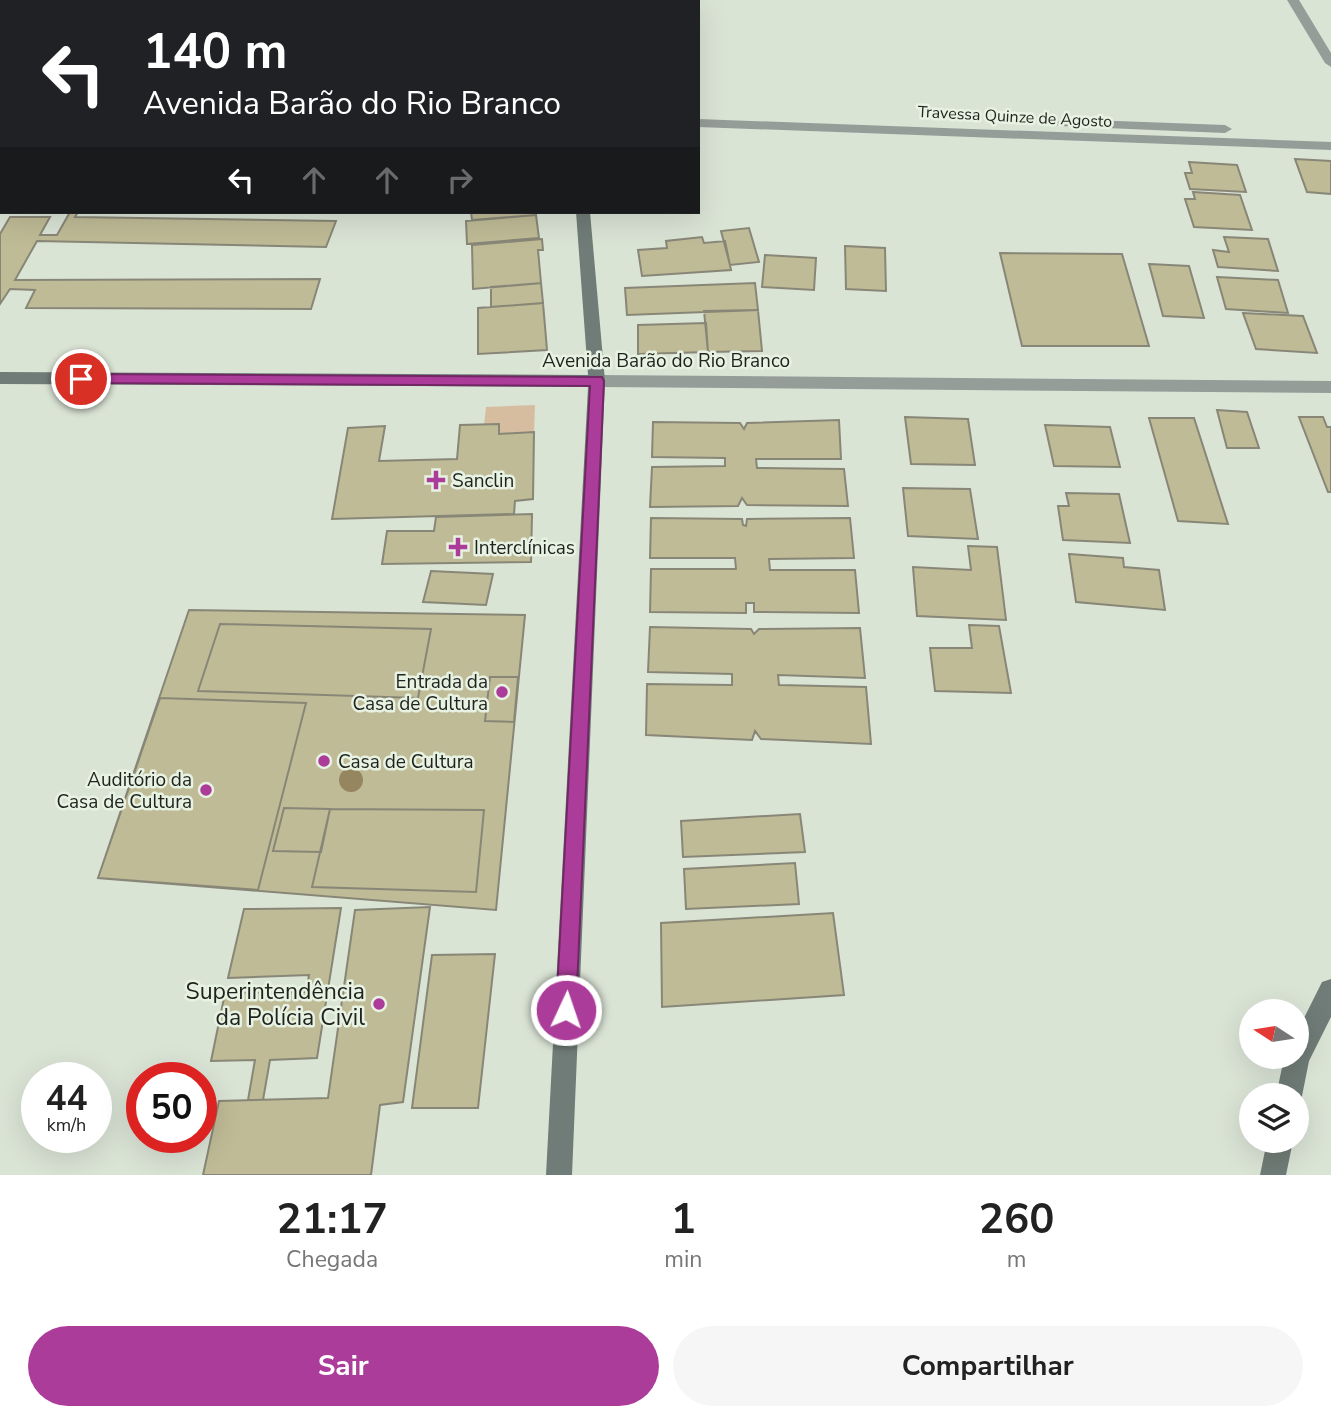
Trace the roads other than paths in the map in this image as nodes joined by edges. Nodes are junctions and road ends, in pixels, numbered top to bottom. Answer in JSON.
{"nodes":[{"id":1,"x":1293,"y":0,"type":"edge"},
{"id":2,"x":1331,"y":63,"type":"edge"},
{"id":3,"x":700,"y":111,"type":"edge"},
{"id":4,"x":700,"y":123,"type":"edge"},
{"id":5,"x":910,"y":123,"type":"junction"},
{"id":6,"x":1112,"y":131,"type":"junction"},
{"id":7,"x":1331,"y":133,"type":"edge"},
{"id":8,"x":1331,"y":146,"type":"edge"},
{"id":9,"x":583,"y":214,"type":"edge"},
{"id":10,"x":0,"y":378,"type":"edge"},
{"id":11,"x":597,"y":381,"type":"junction"},
{"id":12,"x":1331,"y":387,"type":"edge"},
{"id":13,"x":1331,"y":991,"type":"edge"},
{"id":14,"x":1292,"y":1083,"type":"edge"},
{"id":15,"x":1278,"y":1153,"type":"edge"},
{"id":16,"x":559,"y":1175,"type":"edge"},
{"id":17,"x":1273,"y":1175,"type":"edge"}],
"edges":[{"from":1,"to":2,"type":"street"},
{"from":3,"to":5,"type":"street","name":"Travessa Quinze de Agosto"},
{"from":4,"to":5,"type":"street","name":"Travessa Quinze de Agosto"},
{"from":5,"to":6,"type":"street","name":"Travessa Quinze de Agosto"},
{"from":6,"to":7,"type":"street","name":"Travessa Quinze de Agosto"},
{"from":6,"to":8,"type":"street","name":"Travessa Quinze de Agosto"},
{"from":9,"to":11,"type":"main road"},
{"from":10,"to":11,"type":"main road","name":"Avenida Barão do Rio Branco"},
{"from":11,"to":12,"type":"street","name":"Avenida Barão do Rio Branco"},
{"from":11,"to":16,"type":"main road"},
{"from":13,"to":14,"type":"main road"},
{"from":15,"to":17,"type":"main road"}]}
